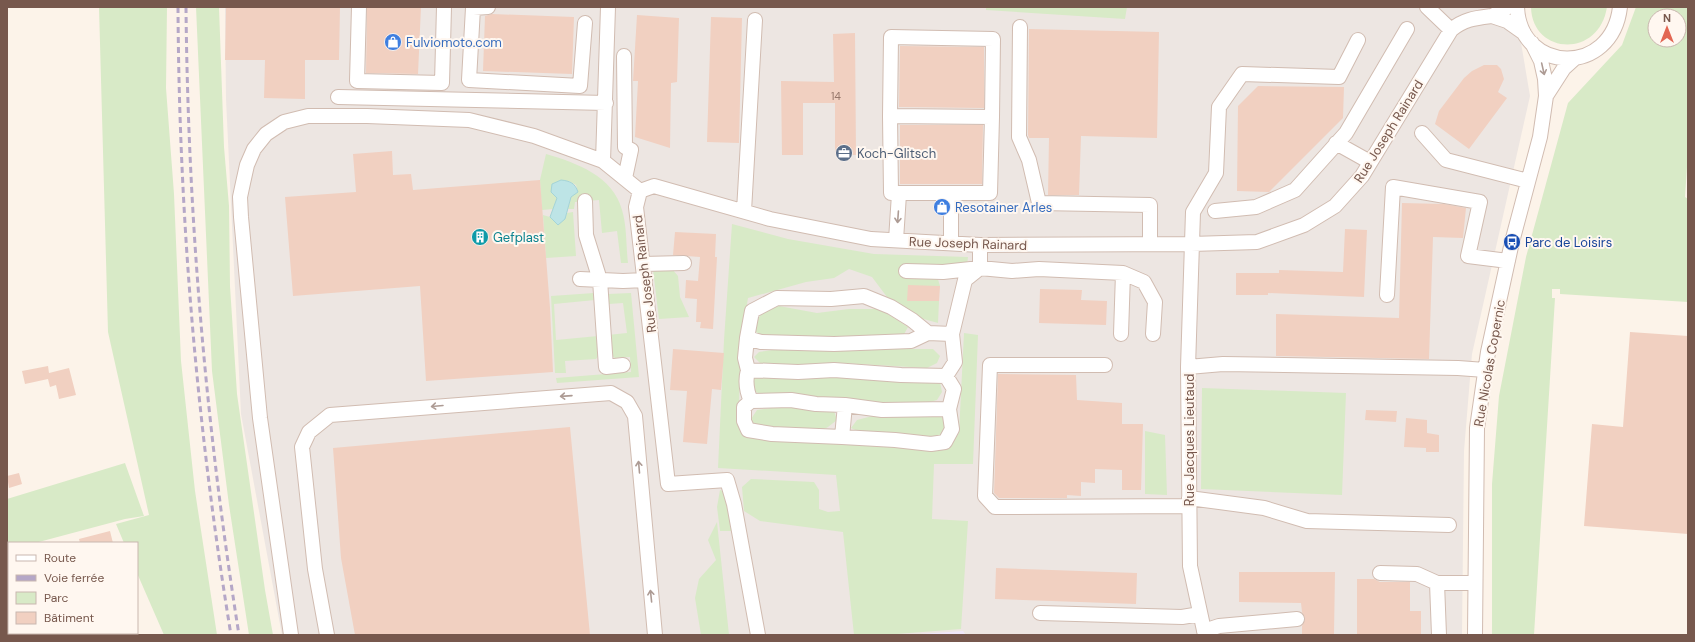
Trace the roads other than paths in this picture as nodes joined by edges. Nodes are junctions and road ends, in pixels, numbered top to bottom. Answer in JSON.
{"nodes":[{"id":1,"x":359,"y":7,"type":"edge"},
{"id":2,"x":444,"y":7,"type":"edge"},
{"id":3,"x":488,"y":7,"type":"edge"},
{"id":4,"x":608,"y":7,"type":"edge"},
{"id":5,"x":1427,"y":7,"type":"edge"},
{"id":6,"x":1508,"y":7,"type":"edge"},
{"id":7,"x":1517,"y":7,"type":"edge"},
{"id":8,"x":1620,"y":7,"type":"edge"},
{"id":9,"x":1492,"y":16,"type":"junction"},
{"id":10,"x":755,"y":20,"type":"dead end"},
{"id":11,"x":585,"y":23,"type":"dead end"},
{"id":12,"x":1020,"y":27,"type":"dead end"},
{"id":13,"x":1407,"y":29,"type":"dead end"},
{"id":14,"x":1451,"y":30,"type":"junction"},
{"id":15,"x":1528,"y":38,"type":"junction"},
{"id":16,"x":1358,"y":40,"type":"dead end"},
{"id":17,"x":624,"y":56,"type":"dead end"},
{"id":18,"x":1575,"y":58,"type":"junction"},
{"id":19,"x":1546,"y":96,"type":"junction"},
{"id":20,"x":338,"y":97,"type":"dead end"},
{"id":21,"x":606,"y":103,"type":"junction"},
{"id":22,"x":890,"y":116,"type":"junction"},
{"id":23,"x":992,"y":117,"type":"junction"},
{"id":24,"x":1422,"y":133,"type":"dead end"},
{"id":25,"x":1336,"y":143,"type":"junction"},
{"id":26,"x":604,"y":161,"type":"junction"},
{"id":27,"x":1370,"y":162,"type":"junction"},
{"id":28,"x":625,"y":178,"type":"junction"},
{"id":29,"x":1528,"y":181,"type":"junction"},
{"id":30,"x":640,"y":191,"type":"junction"},
{"id":31,"x":951,"y":193,"type":"junction"},
{"id":32,"x":899,"y":194,"type":"junction"},
{"id":33,"x":585,"y":201,"type":"dead end"},
{"id":34,"x":744,"y":211,"type":"junction"},
{"id":35,"x":1215,"y":211,"type":"dead end"},
{"id":36,"x":896,"y":240,"type":"junction"},
{"id":37,"x":951,"y":243,"type":"junction"},
{"id":38,"x":1150,"y":244,"type":"junction"},
{"id":39,"x":1192,"y":244,"type":"junction"},
{"id":40,"x":980,"y":245,"type":"junction"},
{"id":41,"x":1508,"y":261,"type":"junction"},
{"id":42,"x":684,"y":263,"type":"dead end"},
{"id":43,"x":643,"y":264,"type":"junction"},
{"id":44,"x":980,"y":268,"type":"junction"},
{"id":45,"x":906,"y":271,"type":"dead end"},
{"id":46,"x":1123,"y":274,"type":"junction"},
{"id":47,"x":580,"y":279,"type":"dead end"},
{"id":48,"x":600,"y":280,"type":"junction"},
{"id":49,"x":645,"y":280,"type":"junction"},
{"id":50,"x":1387,"y":295,"type":"dead end"},
{"id":51,"x":928,"y":333,"type":"junction"},
{"id":52,"x":952,"y":334,"type":"junction"},
{"id":53,"x":1121,"y":334,"type":"dead end"},
{"id":54,"x":1153,"y":334,"type":"dead end"},
{"id":55,"x":747,"y":338,"type":"junction"},
{"id":56,"x":623,"y":365,"type":"dead end"},
{"id":57,"x":1105,"y":365,"type":"dead end"},
{"id":58,"x":1188,"y":367,"type":"junction"},
{"id":59,"x":748,"y":370,"type":"junction"},
{"id":60,"x":1485,"y":370,"type":"junction"},
{"id":61,"x":946,"y":376,"type":"junction"},
{"id":62,"x":751,"y":401,"type":"junction"},
{"id":63,"x":845,"y":405,"type":"junction"},
{"id":64,"x":949,"y":409,"type":"junction"},
{"id":65,"x":842,"y":437,"type":"junction"},
{"id":66,"x":1189,"y":502,"type":"junction"},
{"id":67,"x":1449,"y":525,"type":"dead end"},
{"id":68,"x":1380,"y":573,"type":"dead end"},
{"id":69,"x":1437,"y":583,"type":"junction"},
{"id":70,"x":1475,"y":583,"type":"junction"},
{"id":71,"x":1040,"y":613,"type":"dead end"},
{"id":72,"x":1200,"y":614,"type":"junction"},
{"id":73,"x":1297,"y":619,"type":"dead end"},
{"id":74,"x":1204,"y":633,"type":"edge"},
{"id":75,"x":291,"y":635,"type":"edge"},
{"id":76,"x":328,"y":635,"type":"edge"},
{"id":77,"x":655,"y":635,"type":"edge"},
{"id":78,"x":758,"y":635,"type":"edge"},
{"id":79,"x":1439,"y":635,"type":"edge"},
{"id":80,"x":1475,"y":635,"type":"edge"}],
"edges":[{"from":1,"to":2,"type":"street"},
{"from":3,"to":11,"type":"street"},
{"from":4,"to":21,"type":"street"},
{"from":5,"to":14,"type":"street"},
{"from":6,"to":9,"type":"street"},
{"from":7,"to":15,"type":"street"},
{"from":8,"to":18,"type":"street"},
{"from":9,"to":14,"type":"street","name":"Rue Joseph Rainard"},
{"from":9,"to":15,"type":"street"},
{"from":10,"to":34,"type":"street"},
{"from":12,"to":38,"type":"street"},
{"from":13,"to":25,"type":"street"},
{"from":14,"to":27,"type":"street","name":"Rue Joseph Rainard"},
{"from":15,"to":18,"type":"street"},
{"from":15,"to":19,"type":"street","one_way":true},
{"from":16,"to":39,"type":"street","name":"Rue Jacques Lieutaud"},
{"from":17,"to":28,"type":"street"},
{"from":18,"to":19,"type":"street"},
{"from":19,"to":29,"type":"street","name":"Rue Nicolas Copernic"},
{"from":20,"to":21,"type":"street"},
{"from":21,"to":26,"type":"street"},
{"from":22,"to":23,"type":"street"},
{"from":22,"to":23,"type":"street"},
{"from":22,"to":32,"type":"street"},
{"from":23,"to":31,"type":"street"},
{"from":24,"to":29,"type":"street"},
{"from":25,"to":27,"type":"street"},
{"from":25,"to":35,"type":"street"},
{"from":26,"to":28,"type":"street"},
{"from":26,"to":75,"type":"street"},
{"from":27,"to":39,"type":"street","name":"Rue Joseph Rainard"},
{"from":28,"to":30,"type":"street"},
{"from":29,"to":41,"type":"street","name":"Rue Nicolas Copernic"},
{"from":30,"to":34,"type":"street","name":"Rue Joseph Rainard"},
{"from":30,"to":43,"type":"street","name":"Rue Joseph Rainard"},
{"from":31,"to":32,"type":"street"},
{"from":31,"to":37,"type":"street"},
{"from":32,"to":36,"type":"street","one_way":true},
{"from":33,"to":48,"type":"street"},
{"from":34,"to":36,"type":"street","name":"Rue Joseph Rainard"},
{"from":36,"to":37,"type":"street","name":"Rue Joseph Rainard"},
{"from":37,"to":40,"type":"street","name":"Rue Joseph Rainard"},
{"from":38,"to":39,"type":"street","name":"Rue Joseph Rainard"},
{"from":38,"to":40,"type":"street","name":"Rue Joseph Rainard"},
{"from":39,"to":58,"type":"street","name":"Rue Jacques Lieutaud"},
{"from":40,"to":44,"type":"street"},
{"from":41,"to":50,"type":"street"},
{"from":41,"to":60,"type":"street","name":"Rue Nicolas Copernic"},
{"from":42,"to":43,"type":"street"},
{"from":43,"to":49,"type":"street","name":"Rue Joseph Rainard"},
{"from":44,"to":45,"type":"street"},
{"from":44,"to":46,"type":"street"},
{"from":44,"to":52,"type":"street"},
{"from":46,"to":53,"type":"street"},
{"from":46,"to":54,"type":"street"},
{"from":47,"to":48,"type":"street"},
{"from":48,"to":49,"type":"street"},
{"from":48,"to":56,"type":"street"},
{"from":49,"to":78,"type":"street","name":"Rue Joseph Rainard"},
{"from":51,"to":52,"type":"street"},
{"from":51,"to":55,"type":"street"},
{"from":51,"to":55,"type":"street"},
{"from":52,"to":61,"type":"street"},
{"from":55,"to":59,"type":"street"},
{"from":57,"to":66,"type":"street"},
{"from":58,"to":60,"type":"street"},
{"from":58,"to":66,"type":"street","name":"Rue Jacques Lieutaud"},
{"from":59,"to":61,"type":"street"},
{"from":59,"to":62,"type":"street"},
{"from":60,"to":70,"type":"street","name":"Rue Nicolas Copernic"},
{"from":61,"to":64,"type":"street"},
{"from":62,"to":63,"type":"street"},
{"from":62,"to":65,"type":"street"},
{"from":63,"to":64,"type":"street"},
{"from":63,"to":65,"type":"street"},
{"from":64,"to":65,"type":"street"},
{"from":66,"to":67,"type":"street"},
{"from":66,"to":72,"type":"street","name":"Rue Jacques Lieutaud"},
{"from":68,"to":69,"type":"street"},
{"from":69,"to":70,"type":"street"},
{"from":69,"to":79,"type":"street"},
{"from":70,"to":80,"type":"street","name":"Rue Nicolas Copernic"},
{"from":71,"to":72,"type":"street"},
{"from":72,"to":74,"type":"street","name":"Rue Jacques Lieutaud"},
{"from":73,"to":74,"type":"street"},
{"from":77,"to":76,"type":"street","one_way":true}]}
